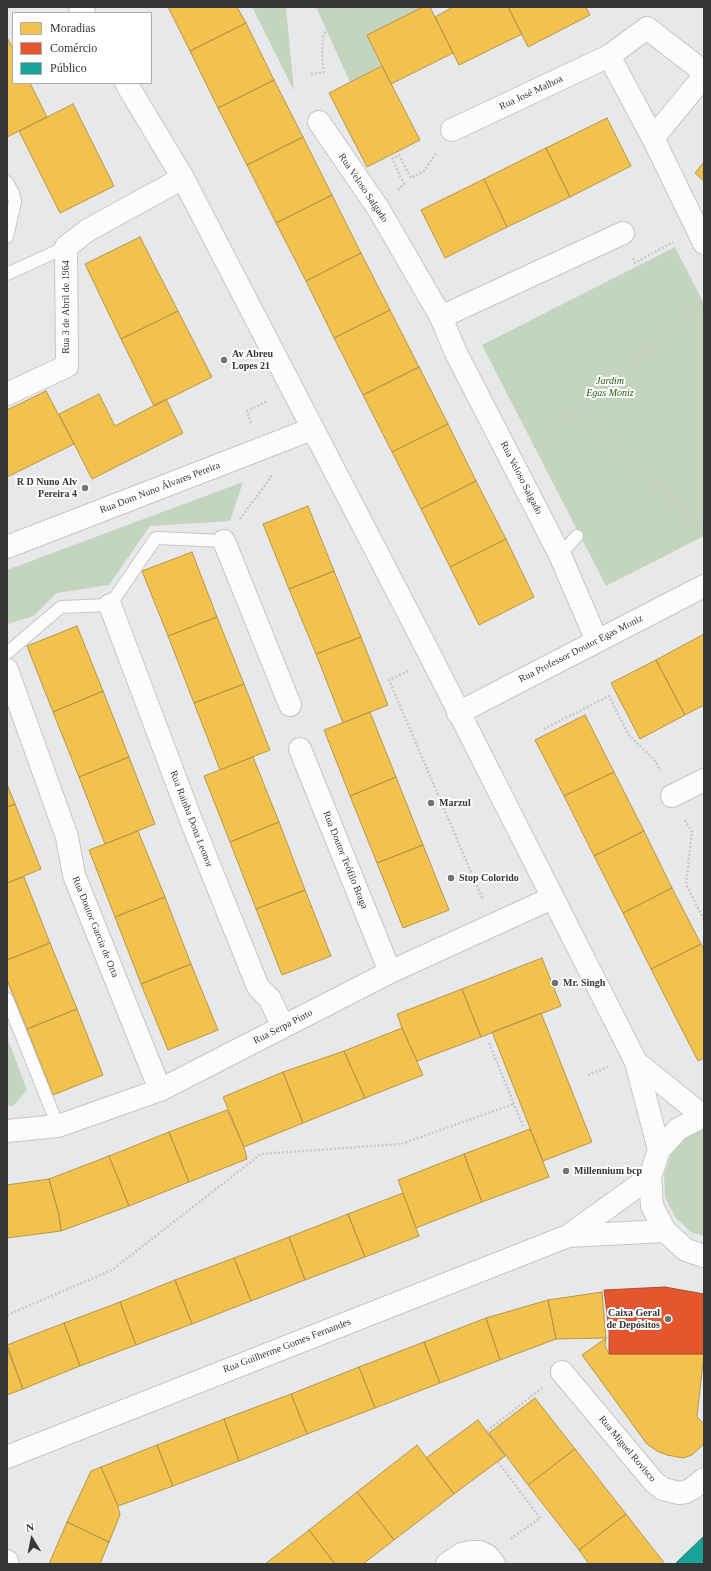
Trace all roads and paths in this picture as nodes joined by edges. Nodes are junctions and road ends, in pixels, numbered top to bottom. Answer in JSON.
{"nodes":[{"id":1,"x":346,"y":7,"type":"edge"},
{"id":2,"x":609,"y":56,"type":"junction"},
{"id":3,"x":704,"y":72,"type":"edge"},
{"id":4,"x":311,"y":74,"type":"dead end"},
{"id":5,"x":704,"y":76,"type":"edge"},
{"id":6,"x":127,"y":84,"type":"edge"},
{"id":7,"x":319,"y":122,"type":"dead end"},
{"id":8,"x":452,"y":130,"type":"dead end"},
{"id":9,"x":654,"y":138,"type":"junction"},
{"id":10,"x":419,"y":174,"type":"dead end"},
{"id":11,"x":183,"y":178,"type":"junction"},
{"id":12,"x":7,"y":182,"type":"edge"},
{"id":13,"x":404,"y":184,"type":"dead end"},
{"id":14,"x":624,"y":233,"type":"dead end"},
{"id":15,"x":7,"y":237,"type":"edge"},
{"id":16,"x":673,"y":242,"type":"dead end"},
{"id":17,"x":704,"y":243,"type":"edge"},
{"id":18,"x":66,"y":247,"type":"junction"},
{"id":19,"x":635,"y":263,"type":"dead end"},
{"id":20,"x":7,"y":274,"type":"edge"},
{"id":21,"x":704,"y":300,"type":"edge"},
{"id":22,"x":441,"y":317,"type":"junction"},
{"id":23,"x":7,"y":394,"type":"edge"},
{"id":24,"x":578,"y":411,"type":"junction"},
{"id":25,"x":312,"y":429,"type":"junction"},
{"id":26,"x":514,"y":463,"type":"junction"},
{"id":27,"x":704,"y":531,"type":"edge"},
{"id":28,"x":577,"y":536,"type":"dead end"},
{"id":29,"x":224,"y":540,"type":"joint"},
{"id":30,"x":7,"y":547,"type":"edge"},
{"id":31,"x":560,"y":555,"type":"junction"},
{"id":32,"x":704,"y":586,"type":"edge"},
{"id":33,"x":110,"y":605,"type":"junction"},
{"id":34,"x":597,"y":641,"type":"junction"},
{"id":35,"x":7,"y":653,"type":"edge"},
{"id":36,"x":7,"y":670,"type":"edge"},
{"id":37,"x":408,"y":671,"type":"dead end"},
{"id":38,"x":290,"y":705,"type":"dead end"},
{"id":39,"x":458,"y":712,"type":"junction"},
{"id":40,"x":544,"y":729,"type":"dead end"},
{"id":41,"x":300,"y":749,"type":"dead end"},
{"id":42,"x":704,"y":780,"type":"edge"},
{"id":43,"x":672,"y":796,"type":"junction"},
{"id":44,"x":552,"y":898,"type":"junction"},
{"id":45,"x":704,"y":920,"type":"edge"},
{"id":46,"x":493,"y":924,"type":"junction"},
{"id":47,"x":390,"y":972,"type":"junction"},
{"id":48,"x":7,"y":999,"type":"edge"},
{"id":49,"x":283,"y":1027,"type":"junction"},
{"id":50,"x":489,"y":1043,"type":"dead end"},
{"id":51,"x":636,"y":1062,"type":"junction"},
{"id":52,"x":160,"y":1090,"type":"junction"},
{"id":53,"x":514,"y":1104,"type":"junction"},
{"id":54,"x":704,"y":1116,"type":"edge"},
{"id":55,"x":58,"y":1126,"type":"junction"},
{"id":56,"x":523,"y":1126,"type":"dead end"},
{"id":57,"x":7,"y":1131,"type":"edge"},
{"id":58,"x":659,"y":1150,"type":"junction"},
{"id":59,"x":650,"y":1177,"type":"junction"},
{"id":60,"x":665,"y":1231,"type":"junction"},
{"id":61,"x":568,"y":1236,"type":"junction"},
{"id":62,"x":704,"y":1256,"type":"edge"},
{"id":63,"x":7,"y":1315,"type":"edge"},
{"id":64,"x":562,"y":1372,"type":"joint"},
{"id":65,"x":486,"y":1431,"type":"dead end"},
{"id":66,"x":7,"y":1457,"type":"edge"},
{"id":67,"x":498,"y":1462,"type":"dead end"},
{"id":68,"x":704,"y":1479,"type":"edge"},
{"id":69,"x":491,"y":1560,"type":"edge"},
{"id":70,"x":448,"y":1564,"type":"edge"}],
"edges":[{"from":1,"to":4,"type":"path"},
{"from":2,"to":3,"type":"street","name":"Rua José Malhoa"},
{"from":2,"to":8,"type":"street","name":"Rua José Malhoa"},
{"from":2,"to":9,"type":"street"},
{"from":5,"to":9,"type":"street"},
{"from":6,"to":11,"type":"street"},
{"from":7,"to":22,"type":"street","name":"Rua Veloso Salgado"},
{"from":9,"to":17,"type":"street"},
{"from":10,"to":13,"type":"path"},
{"from":11,"to":18,"type":"street","name":"Rua 3 de Abril de 1964"},
{"from":11,"to":25,"type":"street"},
{"from":12,"to":15,"type":"lane"},
{"from":14,"to":22,"type":"street"},
{"from":16,"to":19,"type":"path"},
{"from":18,"to":20,"type":"lane"},
{"from":18,"to":23,"type":"street","name":"Rua 3 de Abril de 1964"},
{"from":21,"to":24,"type":"path"},
{"from":22,"to":26,"type":"street","name":"Rua Veloso Salgado"},
{"from":24,"to":26,"type":"path"},
{"from":24,"to":27,"type":"path"},
{"from":25,"to":30,"type":"street","name":"Rua Dom Nuno Álvares Pereira"},
{"from":25,"to":39,"type":"street"},
{"from":26,"to":31,"type":"street","name":"Rua Veloso Salgado"},
{"from":28,"to":31,"type":"lane"},
{"from":29,"to":33,"type":"lane"},
{"from":29,"to":38,"type":"street"},
{"from":31,"to":34,"type":"street","name":"Rua Veloso Salgado"},
{"from":32,"to":34,"type":"street","name":"Rua Professor Doutor Egas Moniz"},
{"from":33,"to":35,"type":"lane"},
{"from":33,"to":49,"type":"street","name":"Rua Rainha Dona Leonor"},
{"from":34,"to":39,"type":"street","name":"Rua Professor Doutor Egas Moniz"},
{"from":36,"to":52,"type":"street","name":"Rua Doutor Garcia de Orta"},
{"from":37,"to":46,"type":"path"},
{"from":39,"to":44,"type":"street"},
{"from":40,"to":43,"type":"path"},
{"from":41,"to":47,"type":"street","name":"Rua Doutor Teófilo Braga"},
{"from":42,"to":43,"type":"street"},
{"from":43,"to":45,"type":"path"},
{"from":44,"to":46,"type":"street","name":"Rua Serpa Pinto"},
{"from":44,"to":51,"type":"street"},
{"from":46,"to":47,"type":"street","name":"Rua Serpa Pinto"},
{"from":47,"to":49,"type":"street","name":"Rua Serpa Pinto"},
{"from":48,"to":55,"type":"lane"},
{"from":49,"to":52,"type":"street","name":"Rua Serpa Pinto"},
{"from":50,"to":53,"type":"path"},
{"from":51,"to":54,"type":"street"},
{"from":51,"to":58,"type":"street"},
{"from":52,"to":55,"type":"street","name":"Rua Serpa Pinto"},
{"from":53,"to":56,"type":"path"},
{"from":53,"to":63,"type":"path"},
{"from":54,"to":58,"type":"street"},
{"from":55,"to":57,"type":"street","name":"Rua Serpa Pinto"},
{"from":58,"to":59,"type":"street"},
{"from":59,"to":60,"type":"street"},
{"from":59,"to":61,"type":"street","name":"Rua Guilherme Gomes Fernandes"},
{"from":60,"to":61,"type":"street","name":"Rua Guilherme Gomes Fernandes"},
{"from":60,"to":62,"type":"street"},
{"from":61,"to":66,"type":"street","name":"Rua Guilherme Gomes Fernandes"},
{"from":64,"to":65,"type":"path"},
{"from":64,"to":68,"type":"street","name":"Rua Miguel Rovisco"},
{"from":67,"to":69,"type":"path"},
{"from":69,"to":70,"type":"street"}]}
